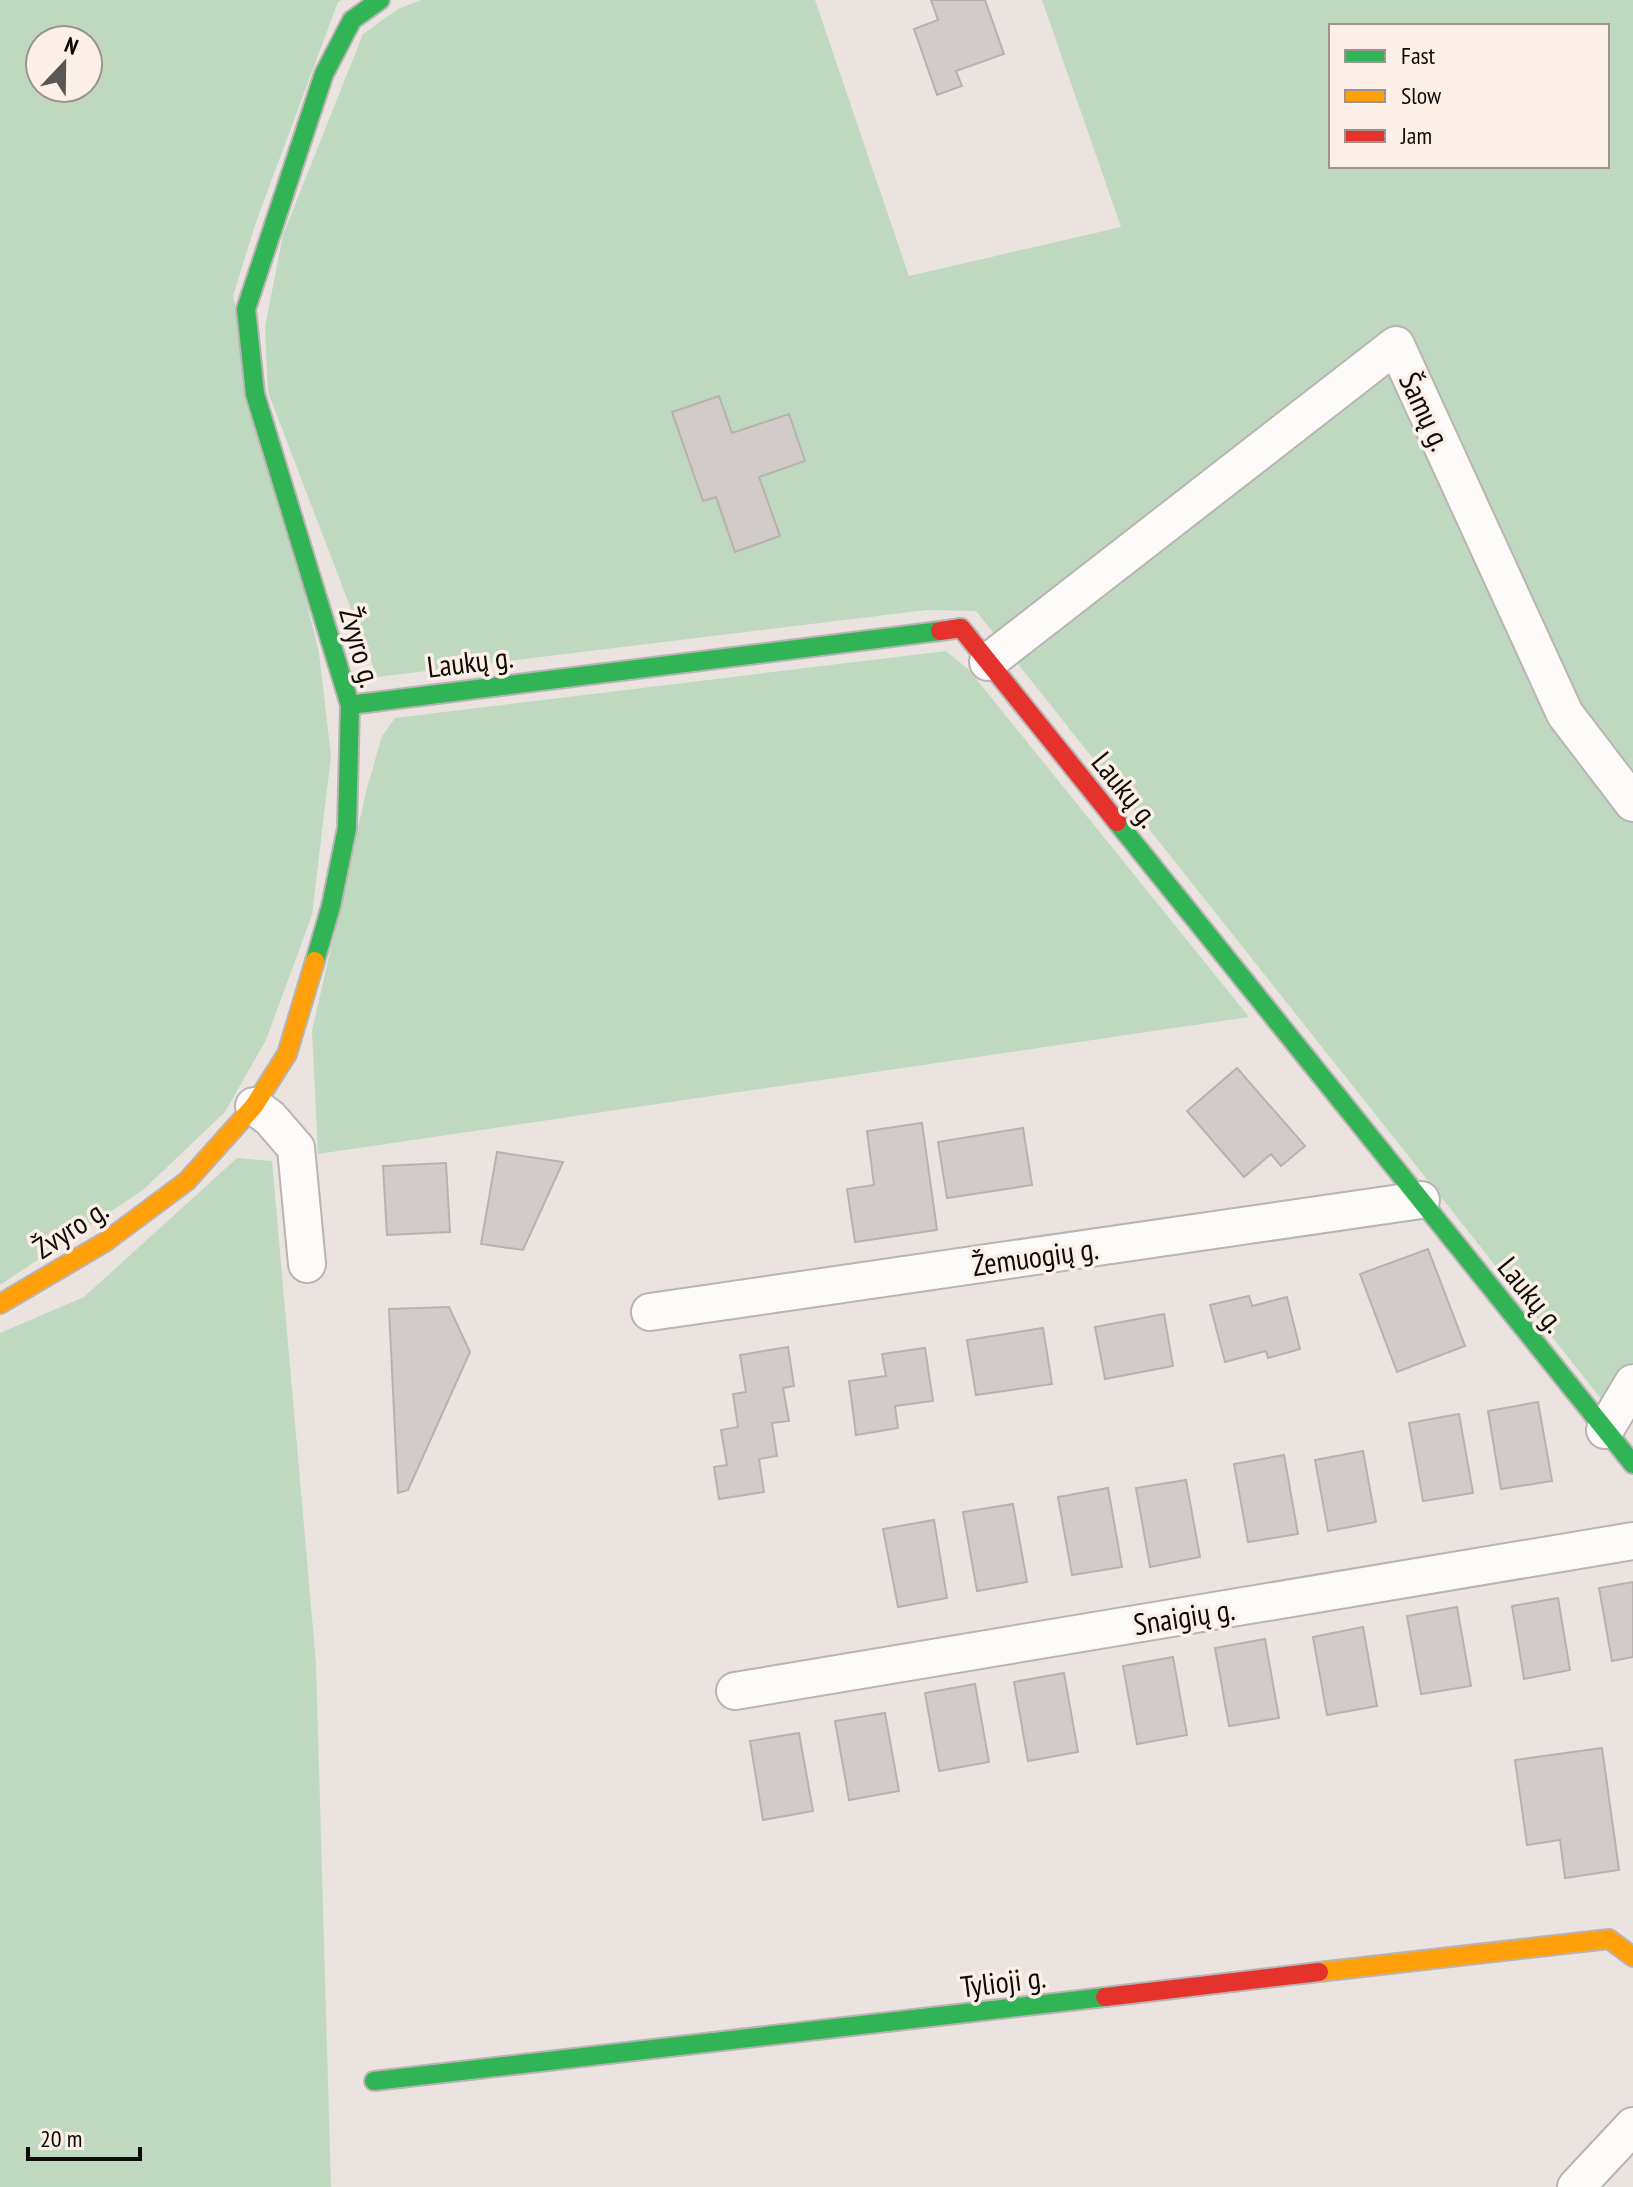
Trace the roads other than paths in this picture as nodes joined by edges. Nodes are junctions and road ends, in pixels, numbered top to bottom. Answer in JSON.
{"nodes":[{"id":1,"x":380,"y":0,"type":"edge"},
{"id":2,"x":988,"y":662,"type":"junction"},
{"id":3,"x":350,"y":705,"type":"junction"},
{"id":4,"x":1633,"y":803,"type":"edge"},
{"id":5,"x":254,"y":1106,"type":"junction"},
{"id":6,"x":1421,"y":1200,"type":"junction"},
{"id":7,"x":307,"y":1264,"type":"dead end"},
{"id":8,"x":0,"y":1304,"type":"edge"},
{"id":9,"x":650,"y":1312,"type":"dead end"},
{"id":10,"x":1633,"y":1383,"type":"edge"},
{"id":11,"x":1605,"y":1430,"type":"junction"},
{"id":12,"x":1633,"y":1464,"type":"edge"},
{"id":13,"x":1633,"y":1541,"type":"edge"},
{"id":14,"x":735,"y":1691,"type":"dead end"},
{"id":15,"x":1633,"y":1957,"type":"edge"},
{"id":16,"x":374,"y":2081,"type":"dead end"},
{"id":17,"x":1633,"y":2126,"type":"edge"},
{"id":18,"x":1576,"y":2187,"type":"edge"}],
"edges":[{"from":1,"to":3,"type":"street","name":"Žvyro g."},
{"from":2,"to":3,"type":"street","name":"Laukų g."},
{"from":2,"to":4,"type":"street","name":"Šamų g."},
{"from":2,"to":6,"type":"street","name":"Laukų g."},
{"from":3,"to":5,"type":"street","name":"Žvyro g."},
{"from":5,"to":7,"type":"street"},
{"from":5,"to":8,"type":"street","name":"Žvyro g."},
{"from":6,"to":9,"type":"street","name":"Žemuogių g."},
{"from":6,"to":11,"type":"street","name":"Laukų g."},
{"from":10,"to":11,"type":"street"},
{"from":11,"to":12,"type":"street","name":"Laukų g."},
{"from":13,"to":14,"type":"street","name":"Snaigių g."},
{"from":15,"to":16,"type":"street","name":"Tylioji g."},
{"from":17,"to":18,"type":"street"}]}
